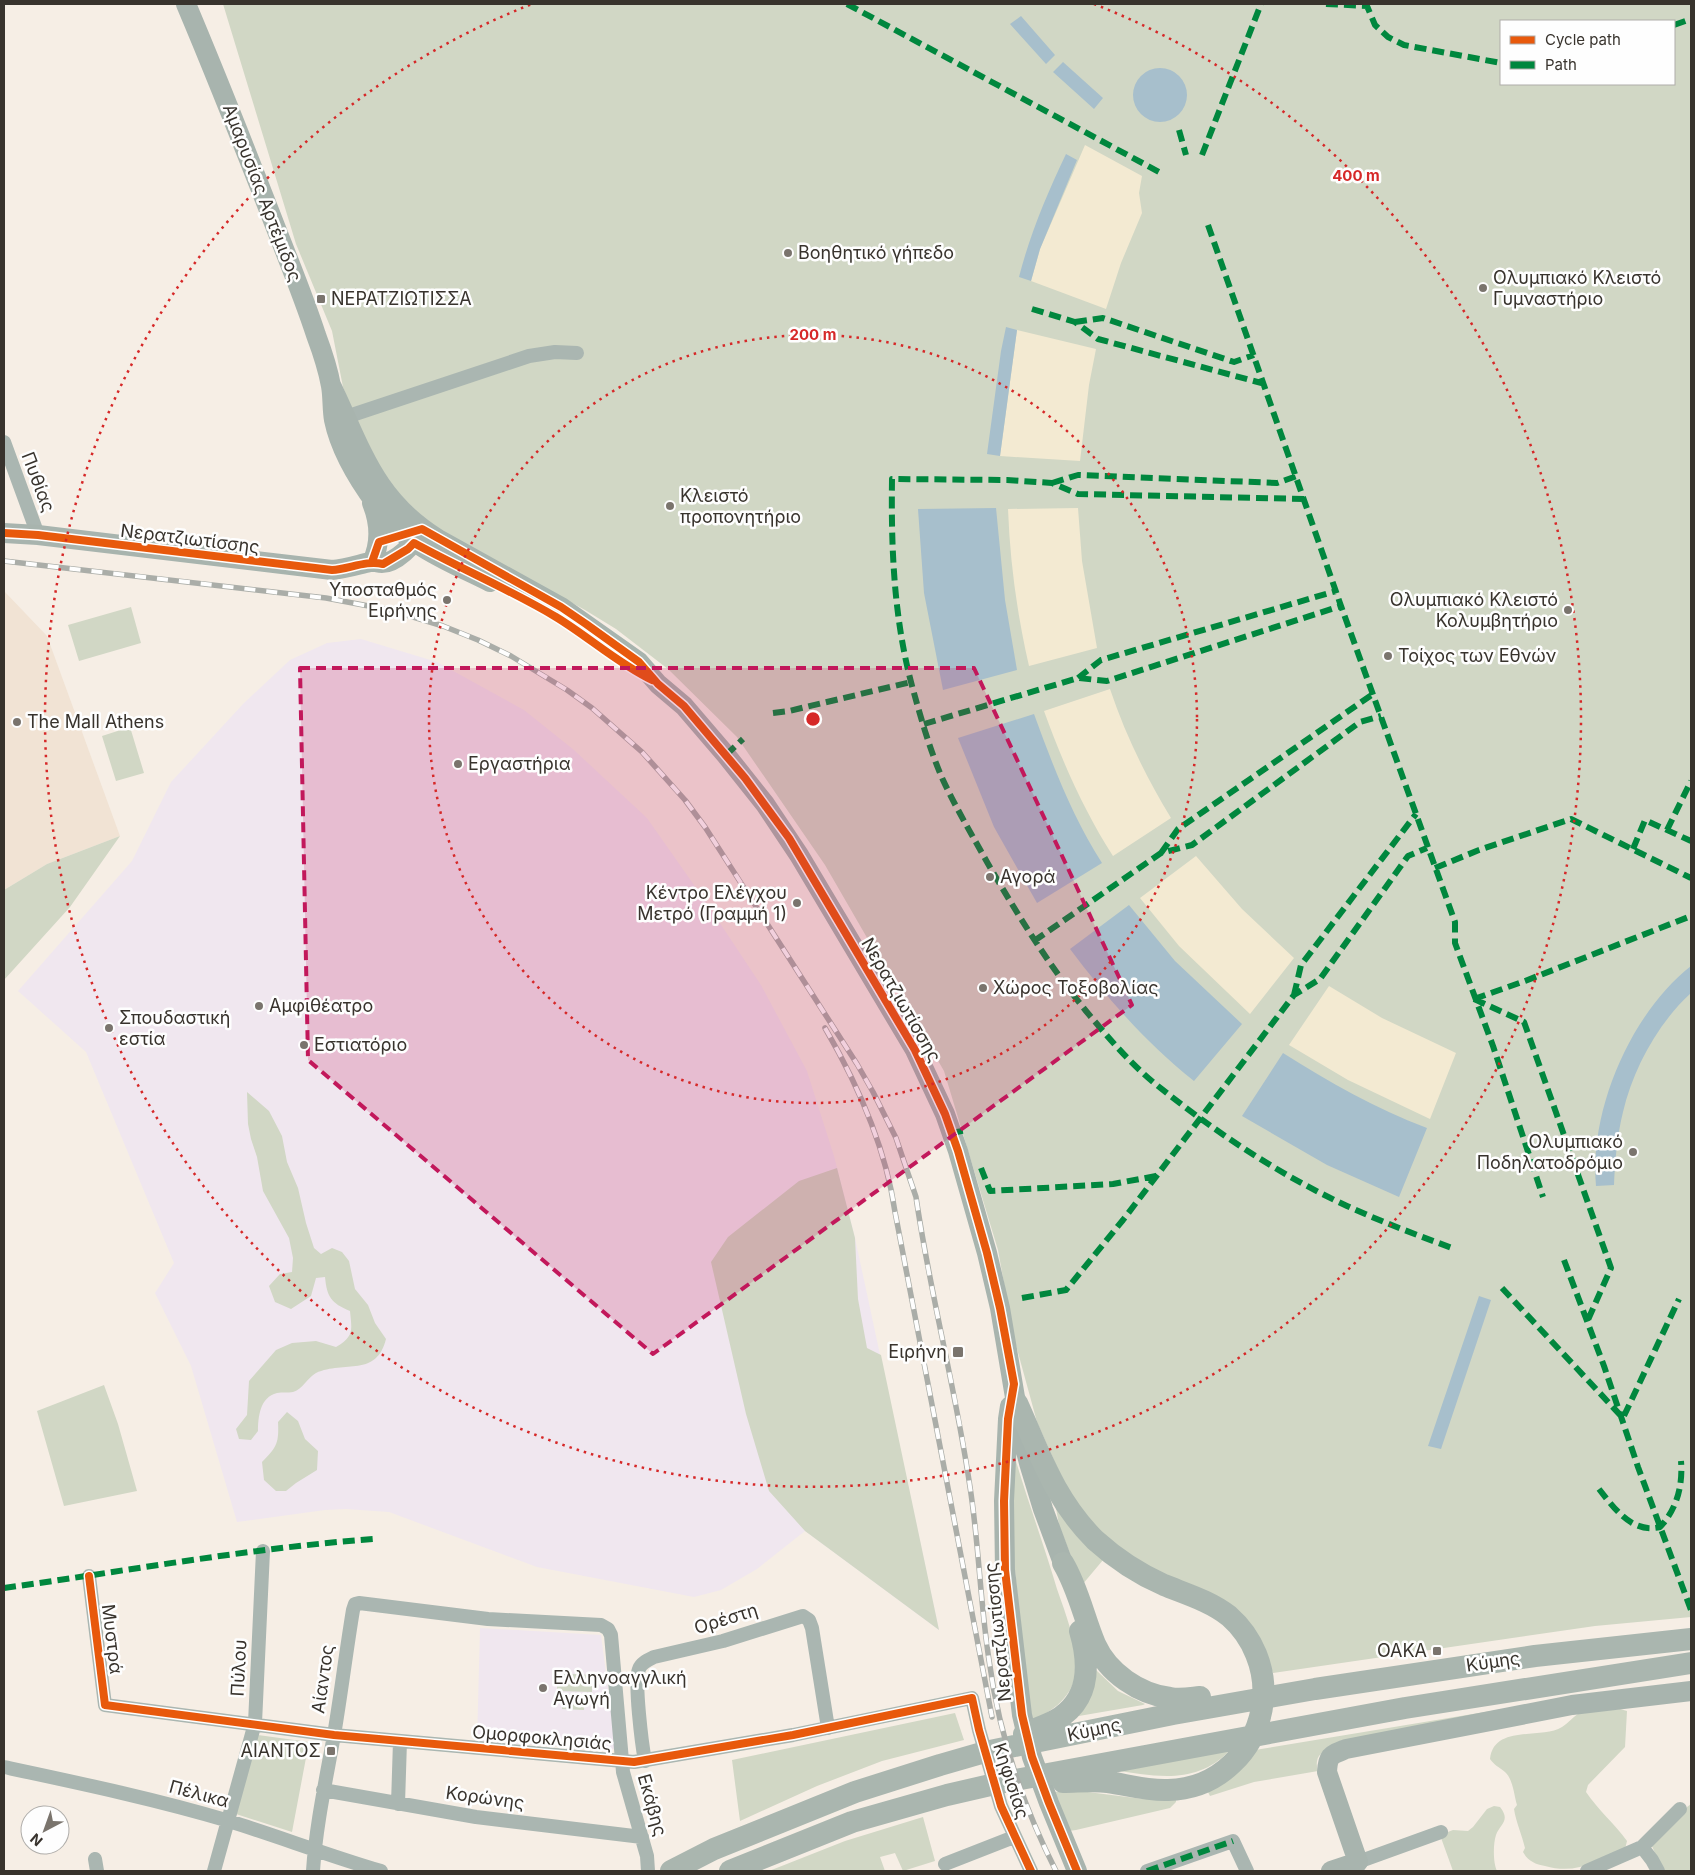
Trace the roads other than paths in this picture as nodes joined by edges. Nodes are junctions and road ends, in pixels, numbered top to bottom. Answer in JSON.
{"nodes":[{"id":1,"x":186,"y":4,"type":"edge"},
{"id":2,"x":577,"y":353,"type":"dead end"},
{"id":3,"x":331,"y":385,"type":"junction"},
{"id":4,"x":346,"y":417,"type":"junction"},
{"id":5,"x":4,"y":442,"type":"edge"},
{"id":6,"x":349,"y":460,"type":"joint"},
{"id":7,"x":367,"y":491,"type":"junction"},
{"id":8,"x":4,"y":533,"type":"edge"},
{"id":9,"x":38,"y":535,"type":"junction"},
{"id":10,"x":413,"y":535,"type":"junction"},
{"id":11,"x":379,"y":542,"type":"junction"},
{"id":12,"x":372,"y":562,"type":"junction"},
{"id":13,"x":1015,"y":1394,"type":"junction"},
{"id":14,"x":264,"y":1551,"type":"dead end"},
{"id":15,"x":1063,"y":1563,"type":"junction"},
{"id":16,"x":88,"y":1576,"type":"dead end"},
{"id":17,"x":608,"y":1629,"type":"joint"},
{"id":18,"x":1691,"y":1630,"type":"edge"},
{"id":19,"x":1691,"y":1639,"type":"edge"},
{"id":20,"x":1535,"y":1656,"type":"junction"},
{"id":21,"x":1691,"y":1664,"type":"edge"},
{"id":22,"x":1691,"y":1677,"type":"edge"},
{"id":23,"x":1580,"y":1680,"type":"junction"},
{"id":24,"x":1315,"y":1689,"type":"junction"},
{"id":25,"x":1691,"y":1691,"type":"edge"},
{"id":26,"x":972,"y":1698,"type":"joint"},
{"id":27,"x":105,"y":1705,"type":"joint"},
{"id":28,"x":255,"y":1723,"type":"junction"},
{"id":29,"x":828,"y":1728,"type":"junction"},
{"id":30,"x":334,"y":1735,"type":"junction"},
{"id":31,"x":400,"y":1741,"type":"junction"},
{"id":32,"x":985,"y":1752,"type":"junction"},
{"id":33,"x":1032,"y":1757,"type":"joint"},
{"id":34,"x":622,"y":1760,"type":"junction"},
{"id":35,"x":646,"y":1761,"type":"junction"},
{"id":36,"x":4,"y":1767,"type":"edge"},
{"id":37,"x":999,"y":1783,"type":"junction"},
{"id":38,"x":323,"y":1790,"type":"junction"},
{"id":39,"x":398,"y":1804,"type":"junction"},
{"id":40,"x":1680,"y":1809,"type":"dead end"},
{"id":41,"x":228,"y":1821,"type":"junction"},
{"id":42,"x":1441,"y":1832,"type":"dead end"},
{"id":43,"x":642,"y":1837,"type":"junction"},
{"id":44,"x":1014,"y":1837,"type":"junction"},
{"id":45,"x":1642,"y":1847,"type":"junction"},
{"id":46,"x":314,"y":1849,"type":"junction"},
{"id":47,"x":1358,"y":1862,"type":"junction"},
{"id":48,"x":945,"y":1864,"type":"dead end"},
{"id":49,"x":214,"y":1871,"type":"edge"},
{"id":50,"x":313,"y":1871,"type":"edge"},
{"id":51,"x":381,"y":1871,"type":"edge"},
{"id":52,"x":648,"y":1871,"type":"edge"},
{"id":53,"x":671,"y":1871,"type":"edge"},
{"id":54,"x":730,"y":1871,"type":"edge"},
{"id":55,"x":1031,"y":1871,"type":"edge"},
{"id":56,"x":1077,"y":1871,"type":"edge"},
{"id":57,"x":1147,"y":1871,"type":"edge"},
{"id":58,"x":1247,"y":1871,"type":"edge"},
{"id":59,"x":1334,"y":1871,"type":"edge"},
{"id":60,"x":1587,"y":1871,"type":"edge"},
{"id":61,"x":1658,"y":1871,"type":"edge"}],
"edges":[{"from":1,"to":3,"type":"main road","name":"Αμαρυσίας Αρτέμιδος"},
{"from":2,"to":4,"type":"street"},
{"from":3,"to":4,"type":"main road","name":"Αμαρυσίας Αρτέμιδος"},
{"from":3,"to":6,"type":"main road","name":"Αμαρυσίας Αρτέμιδος"},
{"from":4,"to":10,"type":"main road","name":"Αμαρυσίας Αρτέμιδος"},
{"from":5,"to":9,"type":"street","name":"Πυθίας"},
{"from":6,"to":7,"type":"main road","name":"Νερατζιωτίσσης"},
{"from":7,"to":10,"type":"main road","name":"Νερατζιωτίσσης"},
{"from":7,"to":11,"type":"main road"},
{"from":8,"to":9,"type":"main road","name":"Νερατζιωτίσσης"},
{"from":9,"to":12,"type":"main road","name":"Νερατζιωτίσσης"},
{"from":10,"to":11,"type":"main road"},
{"from":10,"to":12,"type":"main road","name":"Νερατζιωτίσσης"},
{"from":10,"to":13,"type":"main road","name":"Νερατζιωτίσσης"},
{"from":11,"to":12,"type":"main road"},
{"from":13,"to":15,"type":"main road","name":"Νερατζιωτίσσης"},
{"from":13,"to":33,"type":"main road","name":"Νερατζιωτίσσης"},
{"from":13,"to":37,"type":"main road"},
{"from":14,"to":28,"type":"street","name":"Πύλου"},
{"from":15,"to":24,"type":"main road"},
{"from":15,"to":32,"type":"main road"},
{"from":16,"to":27,"type":"street","name":"Μυστρά"},
{"from":17,"to":30,"type":"street","name":"Αίαντος"},
{"from":17,"to":34,"type":"street","name":"Εκάβης"},
{"from":18,"to":20,"type":"main road","name":"Κύμης"},
{"from":19,"to":20,"type":"main road","name":"Κύμης"},
{"from":20,"to":24,"type":"main road","name":"Κύμης"},
{"from":21,"to":23,"type":"main road","name":"Κύμης"},
{"from":22,"to":23,"type":"main road","name":"Κύμης"},
{"from":23,"to":37,"type":"main road","name":"Κύμης"},
{"from":24,"to":32,"type":"main road","name":"Κύμης"},
{"from":25,"to":47,"type":"main road"},
{"from":26,"to":29,"type":"street","name":"Ομορφοκλησιάς"},
{"from":26,"to":44,"type":"street","name":"Κηφισίας"},
{"from":27,"to":28,"type":"street","name":"Ομορφοκλησιάς"},
{"from":28,"to":30,"type":"street","name":"Ομορφοκλησιάς"},
{"from":28,"to":41,"type":"street","name":"Πύλου"},
{"from":29,"to":35,"type":"street","name":"Ομορφοκλησιάς"},
{"from":29,"to":35,"type":"street","name":"Ορέστη"},
{"from":30,"to":31,"type":"street","name":"Ομορφοκλησιάς"},
{"from":30,"to":38,"type":"street","name":"Αίαντος"},
{"from":31,"to":34,"type":"street","name":"Ομορφοκλησιάς"},
{"from":31,"to":39,"type":"street"},
{"from":32,"to":53,"type":"main road","name":"Κύμης"},
{"from":33,"to":56,"type":"main road","name":"Κηφισίας"},
{"from":34,"to":35,"type":"street","name":"Ομορφοκλησιάς"},
{"from":34,"to":43,"type":"street","name":"Εκάβης"},
{"from":36,"to":41,"type":"street","name":"Πέλικα"},
{"from":37,"to":54,"type":"main road","name":"Κύμης"},
{"from":38,"to":39,"type":"street","name":"Κορώνης"},
{"from":38,"to":46,"type":"street","name":"Αίαντος"},
{"from":39,"to":43,"type":"street","name":"Κορώνης"},
{"from":40,"to":45,"type":"street"},
{"from":41,"to":46,"type":"street","name":"Πέλικα"},
{"from":41,"to":49,"type":"street","name":"Πύλου"},
{"from":42,"to":47,"type":"street"},
{"from":43,"to":52,"type":"street","name":"Εκάβης"},
{"from":44,"to":48,"type":"street"},
{"from":44,"to":55,"type":"street","name":"Κηφισίας"},
{"from":45,"to":60,"type":"street"},
{"from":45,"to":61,"type":"street"},
{"from":46,"to":50,"type":"street","name":"Αίαντος"},
{"from":46,"to":51,"type":"street","name":"Πέλικα"},
{"from":47,"to":59,"type":"main road"},
{"from":57,"to":58,"type":"street"}]}
